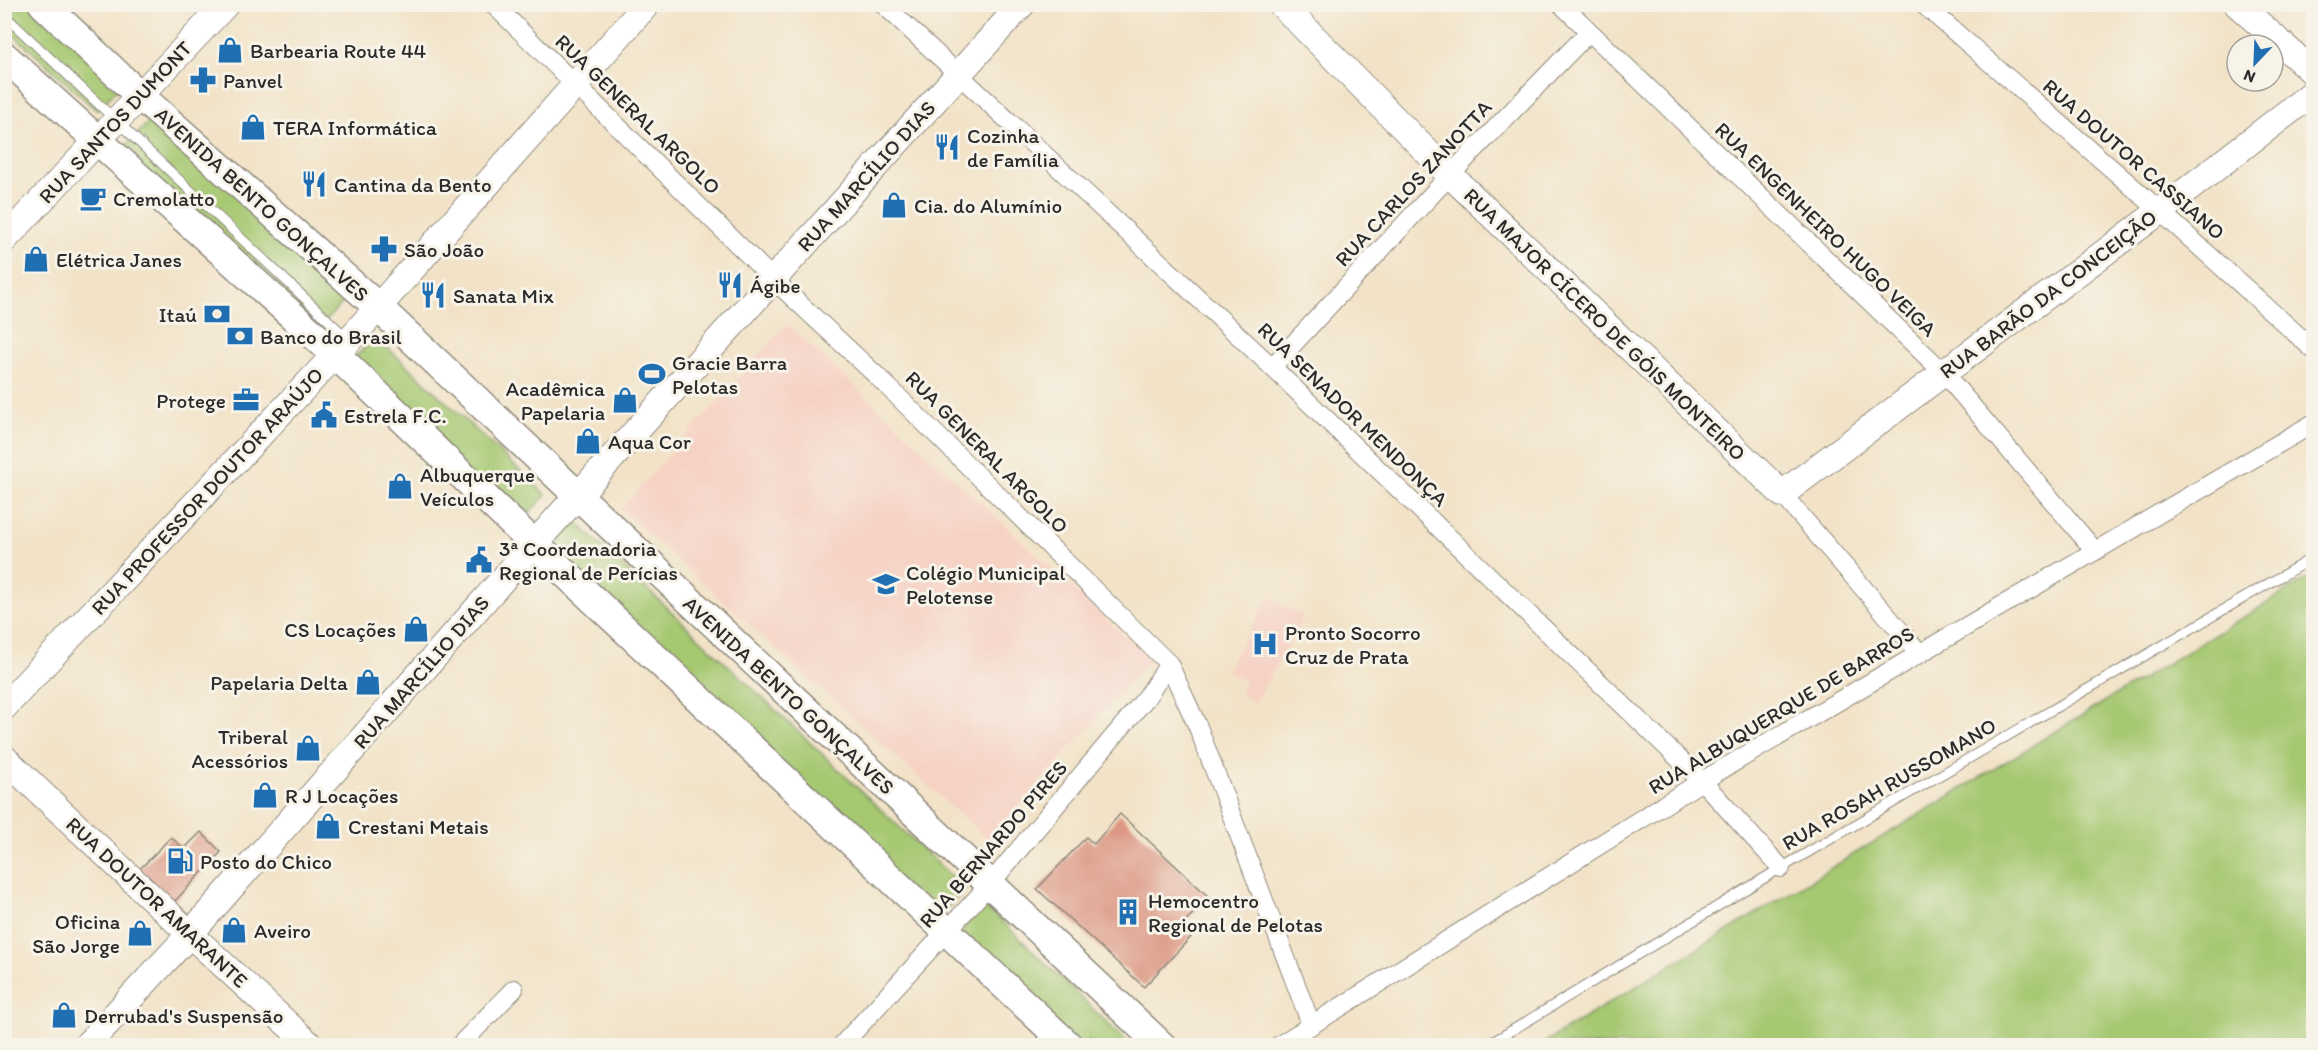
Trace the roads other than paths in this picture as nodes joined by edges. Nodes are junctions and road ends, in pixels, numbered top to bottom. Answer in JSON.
{"nodes":[{"id":1,"x":43,"y":4,"type":"edge"},
{"id":2,"x":226,"y":4,"type":"edge"},
{"id":3,"x":493,"y":4,"type":"edge"},
{"id":4,"x":647,"y":4,"type":"edge"},
{"id":5,"x":883,"y":4,"type":"edge"},
{"id":6,"x":1022,"y":4,"type":"edge"},
{"id":7,"x":1281,"y":4,"type":"edge"},
{"id":8,"x":1561,"y":4,"type":"edge"},
{"id":9,"x":1923,"y":4,"type":"edge"},
{"id":10,"x":2237,"y":4,"type":"edge"},
{"id":11,"x":4,"y":15,"type":"edge"},
{"id":12,"x":1589,"y":32,"type":"junction"},
{"id":13,"x":4,"y":56,"type":"edge"},
{"id":14,"x":2313,"y":73,"type":"edge"},
{"id":15,"x":956,"y":75,"type":"junction"},
{"id":16,"x":575,"y":84,"type":"junction"},
{"id":17,"x":2313,"y":92,"type":"edge"},
{"id":18,"x":139,"y":94,"type":"junction"},
{"id":19,"x":117,"y":122,"type":"junction"},
{"id":20,"x":97,"y":141,"type":"junction"},
{"id":21,"x":1450,"y":175,"type":"junction"},
{"id":22,"x":2160,"y":211,"type":"junction"},
{"id":23,"x":4,"y":240,"type":"edge"},
{"id":24,"x":774,"y":280,"type":"junction"},
{"id":25,"x":378,"y":307,"type":"junction"},
{"id":26,"x":342,"y":347,"type":"junction"},
{"id":27,"x":2313,"y":350,"type":"edge"},
{"id":28,"x":1272,"y":368,"type":"junction"},
{"id":29,"x":1942,"y":372,"type":"junction"},
{"id":30,"x":2313,"y":423,"type":"edge"},
{"id":31,"x":1782,"y":494,"type":"junction"},
{"id":32,"x":579,"y":496,"type":"junction"},
{"id":33,"x":534,"y":544,"type":"junction"},
{"id":34,"x":2095,"y":551,"type":"junction"},
{"id":35,"x":2313,"y":557,"type":"edge"},
{"id":36,"x":1920,"y":654,"type":"junction"},
{"id":37,"x":1169,"y":664,"type":"junction"},
{"id":38,"x":4,"y":707,"type":"edge"},
{"id":39,"x":4,"y":758,"type":"edge"},
{"id":40,"x":1702,"y":781,"type":"junction"},
{"id":41,"x":1781,"y":868,"type":"junction"},
{"id":42,"x":990,"y":885,"type":"junction"},
{"id":43,"x":948,"y":932,"type":"junction"},
{"id":44,"x":190,"y":934,"type":"junction"},
{"id":45,"x":514,"y":989,"type":"dead end"},
{"id":46,"x":1311,"y":1024,"type":"junction"},
{"id":47,"x":86,"y":1046,"type":"edge"},
{"id":48,"x":312,"y":1046,"type":"edge"},
{"id":49,"x":459,"y":1046,"type":"edge"},
{"id":50,"x":841,"y":1046,"type":"edge"},
{"id":51,"x":1069,"y":1046,"type":"edge"},
{"id":52,"x":1162,"y":1046,"type":"edge"},
{"id":53,"x":1278,"y":1046,"type":"edge"},
{"id":54,"x":1486,"y":1046,"type":"edge"}],
"edges":[{"from":1,"to":18,"type":"main road","name":"AVENIDA BENTO GONÇALVES"},
{"from":2,"to":18,"type":"main road","name":"RUA SANTOS DUMONT"},
{"from":3,"to":16,"type":"street","name":"RUA GENERAL ARGOLO"},
{"from":4,"to":16,"type":"main road","name":"RUA PROFESSOR DOUTOR ARAÚJO"},
{"from":5,"to":15,"type":"street","name":"RUA SENADOR MENDONÇA"},
{"from":6,"to":15,"type":"main road","name":"RUA MARCÍLIO DIAS"},
{"from":7,"to":21,"type":"main road","name":"RUA MAJOR CÍCERO DE GÓIS MONTEIRO"},
{"from":8,"to":12,"type":"street","name":"RUA ENGENHEIRO HUGO VEIGA"},
{"from":9,"to":22,"type":"street","name":"RUA DOUTOR CASSIANO"},
{"from":10,"to":14,"type":"main road"},
{"from":11,"to":19,"type":"lane"},
{"from":12,"to":21,"type":"street","name":"RUA CARLOS ZANOTTA"},
{"from":12,"to":29,"type":"street","name":"RUA ENGENHEIRO HUGO VEIGA"},
{"from":13,"to":20,"type":"main road"},
{"from":15,"to":24,"type":"main road","name":"RUA MARCÍLIO DIAS"},
{"from":15,"to":28,"type":"street","name":"RUA SENADOR MENDONÇA"},
{"from":16,"to":24,"type":"street","name":"RUA GENERAL ARGOLO"},
{"from":16,"to":25,"type":"main road","name":"RUA PROFESSOR DOUTOR ARAÚJO"},
{"from":17,"to":22,"type":"main road","name":"RUA BARÃO DA CONCEIÇÃO"},
{"from":18,"to":19,"type":"main road","name":"RUA SANTOS DUMONT"},
{"from":18,"to":25,"type":"main road","name":"AVENIDA BENTO GONÇALVES"},
{"from":19,"to":20,"type":"main road","name":"RUA SANTOS DUMONT"},
{"from":19,"to":26,"type":"lane"},
{"from":20,"to":23,"type":"main road","name":"RUA SANTOS DUMONT"},
{"from":20,"to":26,"type":"main road"},
{"from":21,"to":28,"type":"street","name":"RUA CARLOS ZANOTTA"},
{"from":21,"to":31,"type":"main road","name":"RUA MAJOR CÍCERO DE GÓIS MONTEIRO"},
{"from":22,"to":27,"type":"street","name":"RUA DOUTOR CASSIANO"},
{"from":22,"to":29,"type":"main road","name":"RUA BARÃO DA CONCEIÇÃO"},
{"from":24,"to":32,"type":"main road","name":"RUA MARCÍLIO DIAS"},
{"from":24,"to":37,"type":"street","name":"RUA GENERAL ARGOLO"},
{"from":25,"to":26,"type":"main road","name":"RUA PROFESSOR DOUTOR ARAÚJO"},
{"from":25,"to":32,"type":"main road","name":"AVENIDA BENTO GONÇALVES"},
{"from":26,"to":33,"type":"main road"},
{"from":26,"to":38,"type":"main road","name":"RUA PROFESSOR DOUTOR ARAÚJO"},
{"from":28,"to":40,"type":"street","name":"RUA SENADOR MENDONÇA"},
{"from":29,"to":31,"type":"main road","name":"RUA BARÃO DA CONCEIÇÃO"},
{"from":29,"to":34,"type":"street","name":"RUA ENGENHEIRO HUGO VEIGA"},
{"from":30,"to":34,"type":"street","name":"RUA ALBUQUERQUE DE BARROS"},
{"from":31,"to":36,"type":"street","name":"RUA MAJOR CÍCERO DE GÓIS MONTEIRO"},
{"from":32,"to":33,"type":"main road","name":"RUA MARCÍLIO DIAS"},
{"from":32,"to":42,"type":"main road","name":"AVENIDA BENTO GONÇALVES"},
{"from":33,"to":43,"type":"main road"},
{"from":33,"to":44,"type":"main road","name":"RUA MARCÍLIO DIAS"},
{"from":34,"to":36,"type":"street","name":"RUA ALBUQUERQUE DE BARROS"},
{"from":35,"to":41,"type":"lane","name":"RUA ROSAH RUSSOMANO"},
{"from":36,"to":40,"type":"street","name":"RUA ALBUQUERQUE DE BARROS"},
{"from":37,"to":42,"type":"street","name":"RUA BERNARDO PIRES"},
{"from":37,"to":46,"type":"street","name":"RUA GENERAL ARGOLO"},
{"from":39,"to":44,"type":"main road","name":"RUA DOUTOR AMARANTE"},
{"from":40,"to":41,"type":"street","name":"RUA SENADOR MENDONÇA"},
{"from":40,"to":46,"type":"street","name":"RUA ALBUQUERQUE DE BARROS"},
{"from":41,"to":54,"type":"lane","name":"RUA ROSAH RUSSOMANO"},
{"from":42,"to":43,"type":"street","name":"RUA BERNARDO PIRES"},
{"from":42,"to":52,"type":"main road","name":"AVENIDA BENTO GONÇALVES"},
{"from":43,"to":50,"type":"street","name":"RUA BERNARDO PIRES"},
{"from":43,"to":51,"type":"main road"},
{"from":44,"to":47,"type":"main road","name":"RUA MARCÍLIO DIAS"},
{"from":44,"to":48,"type":"main road","name":"RUA DOUTOR AMARANTE"},
{"from":45,"to":49,"type":"street"},
{"from":46,"to":53,"type":"street","name":"RUA ALBUQUERQUE DE BARROS"}]}
